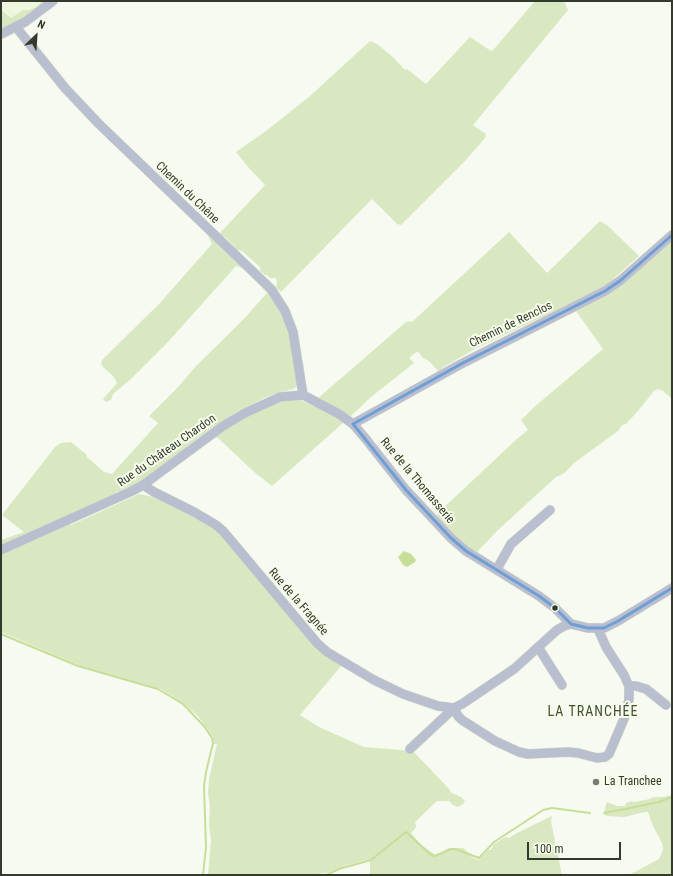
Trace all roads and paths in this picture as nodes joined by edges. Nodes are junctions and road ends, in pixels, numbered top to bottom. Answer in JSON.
{"nodes":[{"id":1,"x":53,"y":1,"type":"edge"},
{"id":2,"x":16,"y":27,"type":"junction"},
{"id":3,"x":1,"y":34,"type":"edge"},
{"id":4,"x":672,"y":235,"type":"edge"},
{"id":5,"x":302,"y":395,"type":"junction"},
{"id":6,"x":353,"y":424,"type":"junction"},
{"id":7,"x":143,"y":485,"type":"junction"},
{"id":8,"x":550,"y":510,"type":"dead end"},
{"id":9,"x":1,"y":550,"type":"edge"},
{"id":10,"x":497,"y":569,"type":"junction"},
{"id":11,"x":672,"y":588,"type":"edge"},
{"id":12,"x":571,"y":624,"type":"junction"},
{"id":13,"x":598,"y":629,"type":"junction"},
{"id":14,"x":538,"y":647,"type":"junction"},
{"id":15,"x":562,"y":685,"type":"dead end"},
{"id":16,"x":629,"y":686,"type":"junction"},
{"id":17,"x":666,"y":705,"type":"dead end"},
{"id":18,"x":454,"y":708,"type":"junction"},
{"id":19,"x":410,"y":749,"type":"dead end"}],
"edges":[{"from":1,"to":2,"type":"street"},
{"from":2,"to":3,"type":"street"},
{"from":2,"to":5,"type":"street","name":"Chemin du Chêne"},
{"from":4,"to":6,"type":"street","name":"Chemin de Renclos"},
{"from":5,"to":6,"type":"street","name":"Rue de la Thomasserie"},
{"from":5,"to":7,"type":"street","name":"Rue du Château Chardon"},
{"from":6,"to":10,"type":"street","name":"Rue de la Thomasserie"},
{"from":7,"to":9,"type":"street","name":"Rue du Château Chardon"},
{"from":7,"to":18,"type":"street","name":"Rue de la Fragnée"},
{"from":8,"to":10,"type":"street"},
{"from":10,"to":12,"type":"street","name":"Rue de la Thomasserie"},
{"from":11,"to":13,"type":"street"},
{"from":12,"to":13,"type":"street"},
{"from":12,"to":14,"type":"street"},
{"from":13,"to":16,"type":"street"},
{"from":14,"to":15,"type":"street"},
{"from":14,"to":18,"type":"street"},
{"from":16,"to":17,"type":"street"},
{"from":16,"to":18,"type":"street"},
{"from":18,"to":19,"type":"street"}]}
